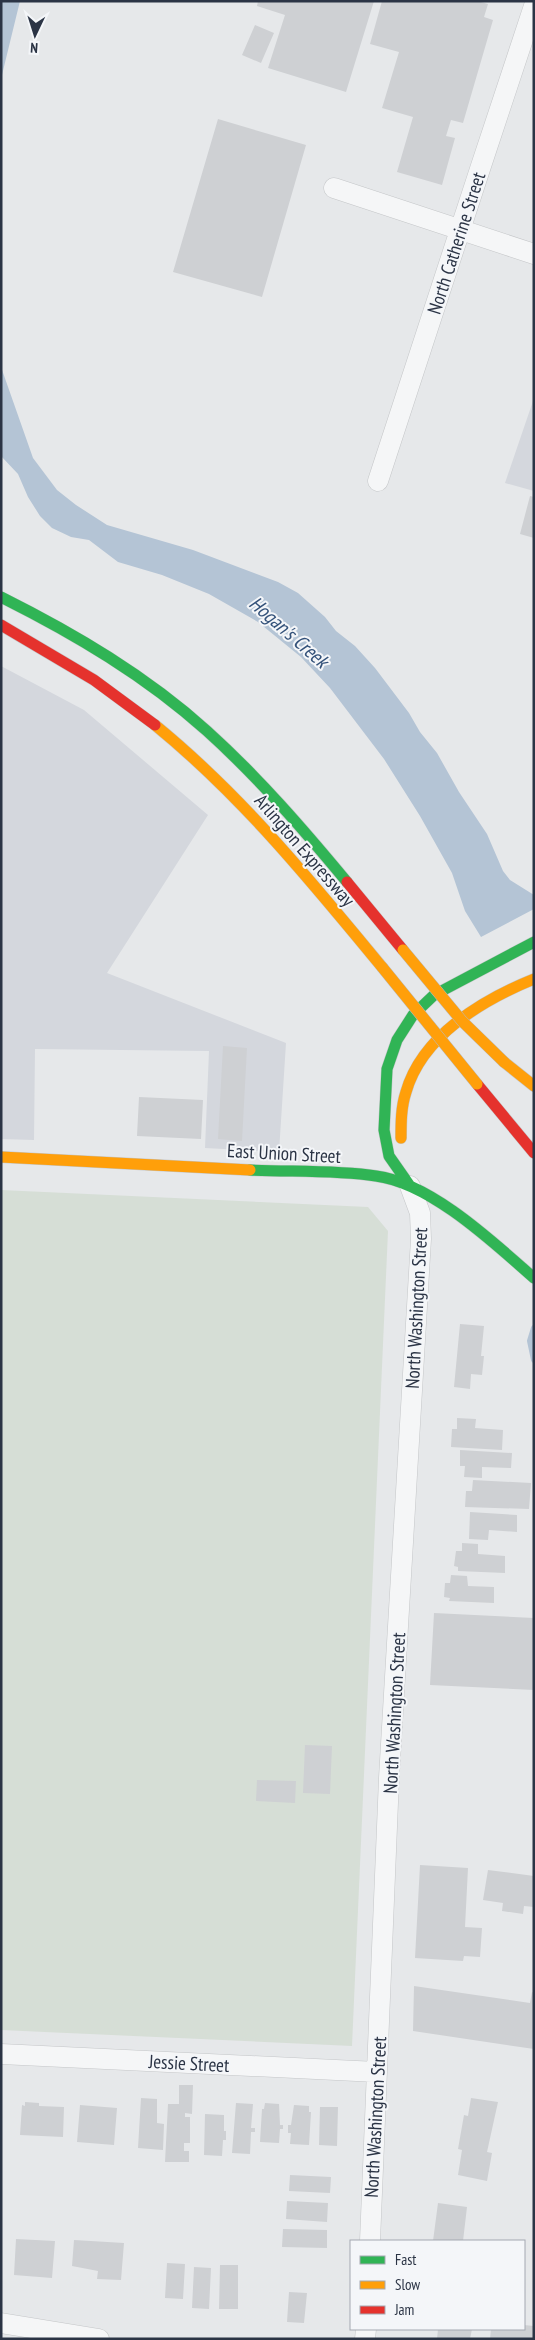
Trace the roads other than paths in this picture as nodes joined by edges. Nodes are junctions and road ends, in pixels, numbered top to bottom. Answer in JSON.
{"nodes":[{"id":1,"x":534,"y":6,"type":"edge"},
{"id":2,"x":334,"y":188,"type":"dead end"},
{"id":3,"x":458,"y":230,"type":"junction"},
{"id":4,"x":534,"y":254,"type":"edge"},
{"id":5,"x":378,"y":481,"type":"dead end"},
{"id":6,"x":1,"y":597,"type":"edge"},
{"id":7,"x":1,"y":625,"type":"edge"},
{"id":8,"x":534,"y":942,"type":"edge"},
{"id":9,"x":483,"y":970,"type":"junction"},
{"id":10,"x":534,"y":974,"type":"edge"},
{"id":11,"x":534,"y":979,"type":"edge"},
{"id":12,"x":534,"y":1086,"type":"edge"},
{"id":13,"x":534,"y":1152,"type":"edge"},
{"id":14,"x":1,"y":1157,"type":"edge"},
{"id":15,"x":410,"y":1186,"type":"junction"},
{"id":16,"x":534,"y":1278,"type":"edge"},
{"id":17,"x":1,"y":2054,"type":"edge"},
{"id":18,"x":377,"y":2072,"type":"junction"},
{"id":19,"x":370,"y":2240,"type":"edge"},
{"id":20,"x":1,"y":2323,"type":"edge"},
{"id":21,"x":99,"y":2339,"type":"edge"}],
"edges":[{"from":1,"to":3,"type":"street","name":"North Catherine Street"},
{"from":2,"to":3,"type":"street"},
{"from":3,"to":4,"type":"street"},
{"from":3,"to":5,"type":"street","name":"North Catherine Street"},
{"from":6,"to":12,"type":"main road","name":"Arlington Expressway","bridge":true},
{"from":7,"to":13,"type":"main road","name":"Arlington Expressway","bridge":true},
{"from":8,"to":9,"type":"main road","name":"North Washington Street"},
{"from":9,"to":10,"type":"main road"},
{"from":9,"to":15,"type":"main road","name":"North Washington Street"},
{"from":11,"to":15,"type":"main road","name":"North Washington Street"},
{"from":14,"to":15,"type":"main road","name":"East Union Street"},
{"from":15,"to":16,"type":"main road","name":"East Union Street"},
{"from":15,"to":18,"type":"street","name":"North Washington Street"},
{"from":17,"to":18,"type":"street","name":"Jessie Street"},
{"from":18,"to":19,"type":"street","name":"North Washington Street"},
{"from":20,"to":21,"type":"street"}]}
